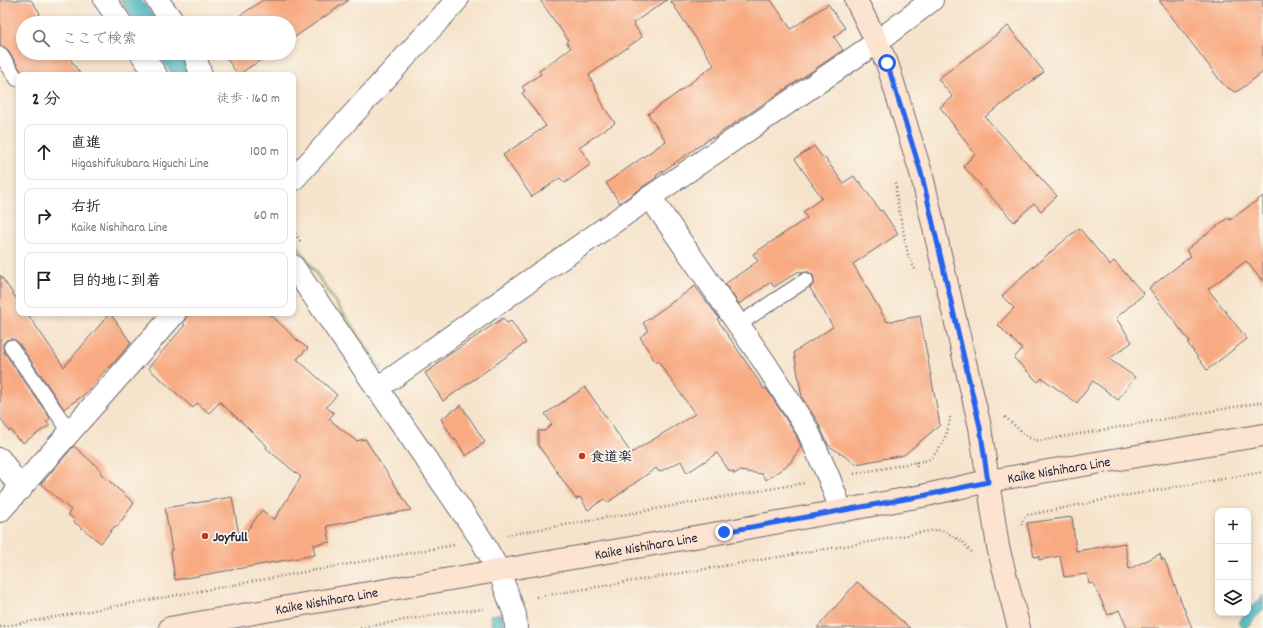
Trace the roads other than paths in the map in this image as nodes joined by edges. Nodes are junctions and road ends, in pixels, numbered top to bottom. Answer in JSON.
{"nodes":[{"id":1,"x":105,"y":0,"type":"edge"},
{"id":2,"x":157,"y":0,"type":"edge"},
{"id":3,"x":457,"y":0,"type":"edge"},
{"id":4,"x":856,"y":0,"type":"edge"},
{"id":5,"x":932,"y":0,"type":"edge"},
{"id":6,"x":116,"y":16,"type":"edge"},
{"id":7,"x":169,"y":16,"type":"edge"},
{"id":8,"x":877,"y":42,"type":"junction"},
{"id":9,"x":0,"y":54,"type":"edge"},
{"id":10,"x":146,"y":60,"type":"edge"},
{"id":11,"x":196,"y":60,"type":"edge"},
{"id":12,"x":154,"y":72,"type":"edge"},
{"id":13,"x":200,"y":72,"type":"edge"},
{"id":14,"x":16,"y":78,"type":"edge"},
{"id":15,"x":296,"y":177,"type":"edge"},
{"id":16,"x":650,"y":197,"type":"junction"},
{"id":17,"x":296,"y":270,"type":"edge"},
{"id":18,"x":806,"y":280,"type":"dead end"},
{"id":19,"x":172,"y":316,"type":"edge"},
{"id":20,"x":739,"y":324,"type":"junction"},
{"id":21,"x":11,"y":347,"type":"dead end"},
{"id":22,"x":376,"y":388,"type":"junction"},
{"id":23,"x":70,"y":432,"type":"junction"},
{"id":24,"x":1263,"y":435,"type":"edge"},
{"id":25,"x":0,"y":459,"type":"edge"},
{"id":26,"x":988,"y":482,"type":"junction"},
{"id":27,"x":20,"y":489,"type":"junction"},
{"id":28,"x":841,"y":510,"type":"junction"},
{"id":29,"x":0,"y":511,"type":"edge"},
{"id":30,"x":499,"y":571,"type":"junction"},
{"id":31,"x":170,"y":628,"type":"edge"},
{"id":32,"x":516,"y":628,"type":"edge"},
{"id":33,"x":1019,"y":628,"type":"edge"}],
"edges":[{"from":1,"to":6,"type":"street"},
{"from":2,"to":7,"type":"street"},
{"from":3,"to":15,"type":"street"},
{"from":4,"to":8,"type":"main road"},
{"from":5,"to":8,"type":"street"},
{"from":8,"to":16,"type":"street"},
{"from":8,"to":26,"type":"main road"},
{"from":9,"to":14,"type":"lane"},
{"from":10,"to":12,"type":"street"},
{"from":11,"to":13,"type":"street"},
{"from":16,"to":20,"type":"street"},
{"from":16,"to":22,"type":"street"},
{"from":17,"to":22,"type":"street"},
{"from":18,"to":20,"type":"lane"},
{"from":19,"to":23,"type":"street"},
{"from":20,"to":28,"type":"street"},
{"from":21,"to":23,"type":"lane"},
{"from":22,"to":30,"type":"street"},
{"from":23,"to":27,"type":"street"},
{"from":24,"to":26,"type":"main road","name":"Kaike Nishihara Line"},
{"from":25,"to":27,"type":"street"},
{"from":26,"to":28,"type":"main road","name":"Kaike Nishihara Line"},
{"from":26,"to":33,"type":"main road"},
{"from":27,"to":29,"type":"street"},
{"from":28,"to":30,"type":"main road","name":"Kaike Nishihara Line"},
{"from":30,"to":31,"type":"main road","name":"Kaike Nishihara Line"},
{"from":30,"to":32,"type":"street"}]}
